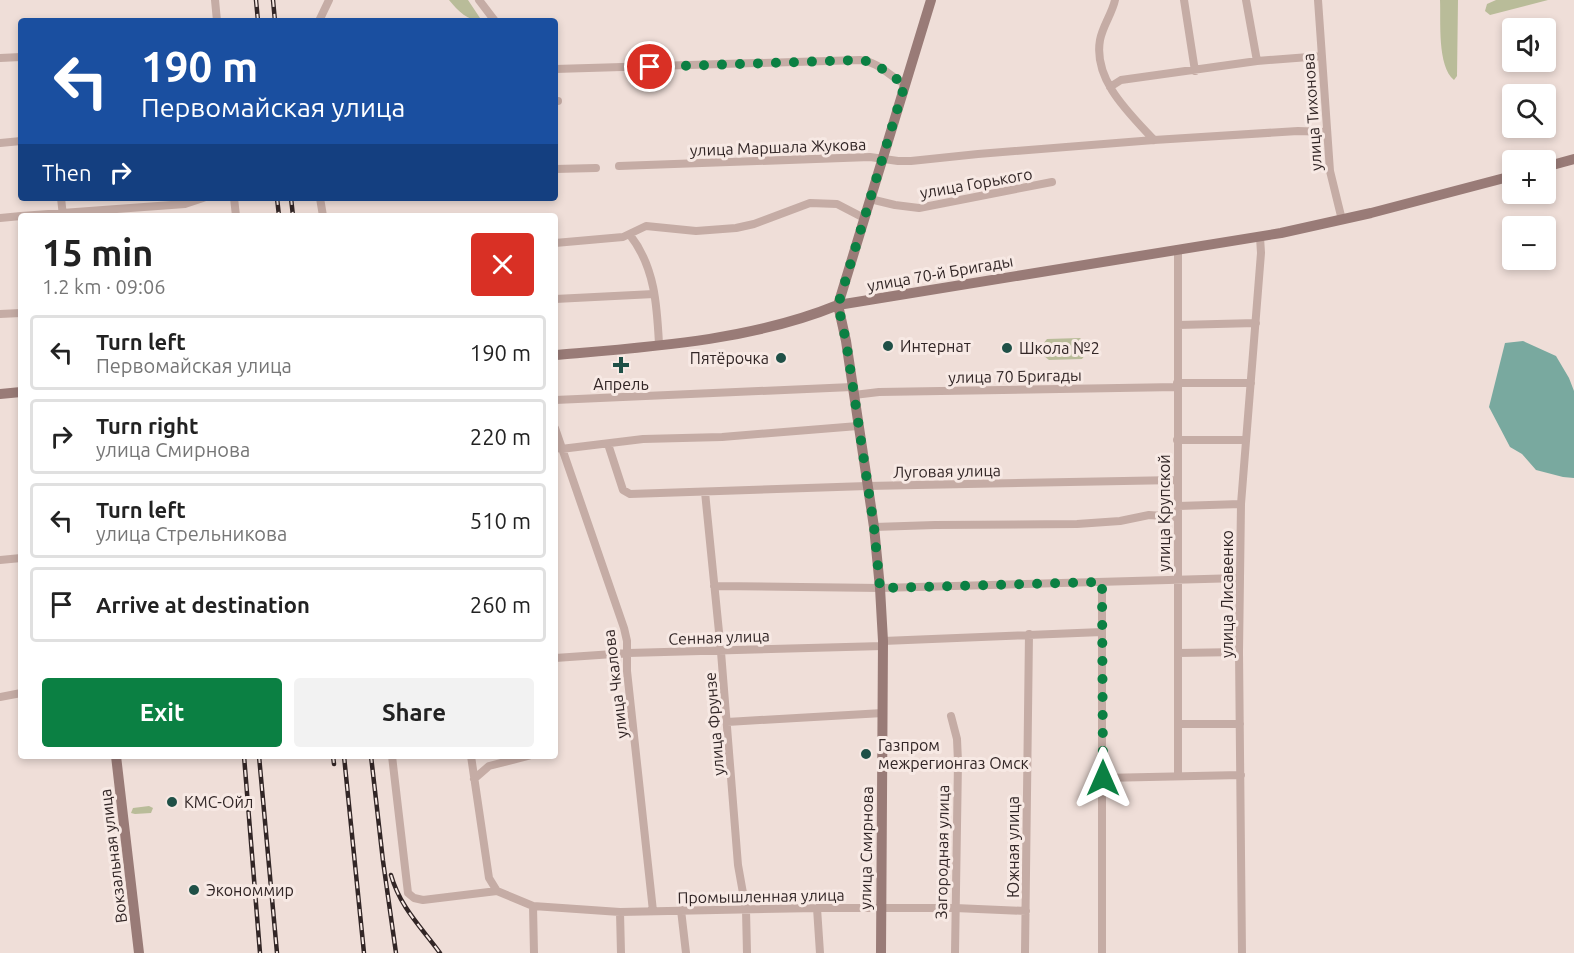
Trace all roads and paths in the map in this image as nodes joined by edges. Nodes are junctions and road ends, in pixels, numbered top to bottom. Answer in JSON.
{"nodes":[{"id":1,"x":215,"y":0,"type":"edge"},
{"id":2,"x":329,"y":0,"type":"edge"},
{"id":3,"x":479,"y":0,"type":"edge"},
{"id":4,"x":931,"y":0,"type":"edge"},
{"id":5,"x":1115,"y":0,"type":"edge"},
{"id":6,"x":1184,"y":0,"type":"edge"},
{"id":7,"x":1246,"y":0,"type":"edge"},
{"id":8,"x":1318,"y":0,"type":"edge"},
{"id":9,"x":217,"y":18,"type":"edge"},
{"id":10,"x":320,"y":18,"type":"edge"},
{"id":11,"x":493,"y":18,"type":"edge"},
{"id":12,"x":1322,"y":56,"type":"junction"},
{"id":13,"x":18,"y":57,"type":"edge"},
{"id":14,"x":0,"y":58,"type":"edge"},
{"id":15,"x":1257,"y":62,"type":"junction"},
{"id":16,"x":558,"y":69,"type":"edge"},
{"id":17,"x":1195,"y":70,"type":"junction"},
{"id":18,"x":905,"y":84,"type":"junction"},
{"id":19,"x":1110,"y":87,"type":"junction"},
{"id":20,"x":1327,"y":132,"type":"junction"},
{"id":21,"x":1154,"y":140,"type":"junction"},
{"id":22,"x":18,"y":141,"type":"edge"},
{"id":23,"x":0,"y":142,"type":"edge"},
{"id":24,"x":882,"y":159,"type":"junction"},
{"id":25,"x":1574,"y":159,"type":"edge"},
{"id":26,"x":1556,"y":164,"type":"edge"},
{"id":27,"x":619,"y":166,"type":"dead end"},
{"id":28,"x":596,"y":168,"type":"dead end"},
{"id":29,"x":558,"y":169,"type":"edge"},
{"id":30,"x":1502,"y":179,"type":"edge"},
{"id":31,"x":1052,"y":182,"type":"dead end"},
{"id":32,"x":870,"y":199,"type":"junction"},
{"id":33,"x":194,"y":201,"type":"edge"},
{"id":34,"x":75,"y":213,"type":"edge"},
{"id":35,"x":18,"y":216,"type":"edge"},
{"id":36,"x":0,"y":218,"type":"edge"},
{"id":37,"x":864,"y":218,"type":"junction"},
{"id":38,"x":1342,"y":220,"type":"junction"},
{"id":39,"x":630,"y":235,"type":"junction"},
{"id":40,"x":1260,"y":237,"type":"junction"},
{"id":41,"x":558,"y":243,"type":"edge"},
{"id":42,"x":1178,"y":249,"type":"junction"},
{"id":43,"x":654,"y":294,"type":"junction"},
{"id":44,"x":558,"y":299,"type":"edge"},
{"id":45,"x":838,"y":305,"type":"junction"},
{"id":46,"x":18,"y":313,"type":"edge"},
{"id":47,"x":0,"y":314,"type":"edge"},
{"id":48,"x":1256,"y":323,"type":"junction"},
{"id":49,"x":1178,"y":325,"type":"junction"},
{"id":50,"x":659,"y":344,"type":"junction"},
{"id":51,"x":558,"y":355,"type":"edge"},
{"id":52,"x":1251,"y":383,"type":"junction"},
{"id":53,"x":1177,"y":385,"type":"junction"},
{"id":54,"x":853,"y":391,"type":"junction"},
{"id":55,"x":18,"y":392,"type":"edge"},
{"id":56,"x":0,"y":394,"type":"edge"},
{"id":57,"x":558,"y":400,"type":"edge"},
{"id":58,"x":858,"y":426,"type":"junction"},
{"id":59,"x":558,"y":438,"type":"edge"},
{"id":60,"x":1177,"y":440,"type":"junction"},
{"id":61,"x":1246,"y":440,"type":"junction"},
{"id":62,"x":608,"y":444,"type":"junction"},
{"id":63,"x":561,"y":448,"type":"junction"},
{"id":64,"x":1177,"y":480,"type":"junction"},
{"id":65,"x":867,"y":486,"type":"junction"},
{"id":66,"x":705,"y":492,"type":"junction"},
{"id":67,"x":1241,"y":504,"type":"junction"},
{"id":68,"x":1178,"y":506,"type":"junction"},
{"id":69,"x":1178,"y":517,"type":"junction"},
{"id":70,"x":874,"y":527,"type":"junction"},
{"id":71,"x":18,"y":558,"type":"edge"},
{"id":72,"x":0,"y":560,"type":"edge"},
{"id":73,"x":1240,"y":578,"type":"junction"},
{"id":74,"x":1178,"y":580,"type":"junction"},
{"id":75,"x":1102,"y":582,"type":"junction"},
{"id":76,"x":714,"y":586,"type":"junction"},
{"id":77,"x":880,"y":588,"type":"junction"},
{"id":78,"x":1102,"y":632,"type":"junction"},
{"id":79,"x":1029,"y":634,"type":"junction"},
{"id":80,"x":883,"y":644,"type":"junction"},
{"id":81,"x":721,"y":652,"type":"junction"},
{"id":82,"x":1239,"y":652,"type":"junction"},
{"id":83,"x":628,"y":653,"type":"junction"},
{"id":84,"x":1178,"y":653,"type":"junction"},
{"id":85,"x":558,"y":658,"type":"edge"},
{"id":86,"x":18,"y":694,"type":"edge"},
{"id":87,"x":0,"y":697,"type":"edge"},
{"id":88,"x":883,"y":713,"type":"junction"},
{"id":89,"x":951,"y":716,"type":"dead end"},
{"id":90,"x":727,"y":722,"type":"junction"},
{"id":91,"x":1178,"y":724,"type":"junction"},
{"id":92,"x":1240,"y":724,"type":"junction"},
{"id":93,"x":116,"y":759,"type":"edge"},
{"id":94,"x":392,"y":759,"type":"edge"},
{"id":95,"x":471,"y":759,"type":"edge"},
{"id":96,"x":516,"y":759,"type":"edge"},
{"id":97,"x":1178,"y":776,"type":"junction"},
{"id":98,"x":1241,"y":776,"type":"junction"},
{"id":99,"x":1103,"y":778,"type":"junction"},
{"id":100,"x":474,"y":779,"type":"junction"},
{"id":101,"x":497,"y":891,"type":"junction"},
{"id":102,"x":532,"y":906,"type":"junction"},
{"id":103,"x":818,"y":908,"type":"junction"},
{"id":104,"x":881,"y":908,"type":"junction"},
{"id":105,"x":955,"y":908,"type":"junction"},
{"id":106,"x":681,"y":910,"type":"junction"},
{"id":107,"x":746,"y":910,"type":"junction"},
{"id":108,"x":653,"y":911,"type":"junction"},
{"id":109,"x":1026,"y":911,"type":"junction"},
{"id":110,"x":620,"y":912,"type":"junction"},
{"id":111,"x":139,"y":953,"type":"edge"},
{"id":112,"x":534,"y":953,"type":"edge"},
{"id":113,"x":621,"y":953,"type":"edge"},
{"id":114,"x":686,"y":953,"type":"edge"},
{"id":115,"x":747,"y":953,"type":"edge"},
{"id":116,"x":820,"y":953,"type":"edge"},
{"id":117,"x":881,"y":953,"type":"edge"},
{"id":118,"x":955,"y":953,"type":"edge"},
{"id":119,"x":1025,"y":953,"type":"edge"},
{"id":120,"x":1102,"y":953,"type":"edge"},
{"id":121,"x":1242,"y":953,"type":"edge"}],
"edges":[{"from":1,"to":9,"type":"street"},
{"from":2,"to":10,"type":"street"},
{"from":3,"to":11,"type":"street"},
{"from":4,"to":18,"type":"main road","name":"улица Смирнова"},
{"from":5,"to":19,"type":"street"},
{"from":6,"to":17,"type":"street"},
{"from":7,"to":15,"type":"street"},
{"from":8,"to":12,"type":"street","name":"улица Тихонова"},
{"from":12,"to":15,"type":"street"},
{"from":12,"to":20,"type":"street","name":"улица Тихонова"},
{"from":13,"to":14,"type":"street"},
{"from":15,"to":17,"type":"street"},
{"from":16,"to":18,"type":"street"},
{"from":17,"to":19,"type":"street"},
{"from":18,"to":24,"type":"main road","name":"улица Смирнова"},
{"from":19,"to":21,"type":"street"},
{"from":20,"to":21,"type":"street","name":"улица Маршала Жукова"},
{"from":20,"to":38,"type":"street","name":"улица Тихонова"},
{"from":21,"to":24,"type":"street","name":"улица Маршала Жукова"},
{"from":22,"to":23,"type":"street"},
{"from":24,"to":27,"type":"street","name":"улица Маршала Жукова"},
{"from":24,"to":32,"type":"main road","name":"улица Смирнова"},
{"from":25,"to":26,"type":"main road"},
{"from":28,"to":29,"type":"street"},
{"from":30,"to":38,"type":"main road","name":"улица 70-й Бригады"},
{"from":31,"to":32,"type":"street","name":"улица Горького"},
{"from":32,"to":37,"type":"main road","name":"улица Смирнова"},
{"from":33,"to":34,"type":"street"},
{"from":35,"to":36,"type":"street"},
{"from":37,"to":39,"type":"street"},
{"from":37,"to":45,"type":"main road","name":"улица Смирнова"},
{"from":38,"to":40,"type":"main road","name":"улица 70-й Бригады"},
{"from":39,"to":41,"type":"street"},
{"from":39,"to":43,"type":"street"},
{"from":40,"to":42,"type":"main road","name":"улица 70-й Бригады"},
{"from":40,"to":48,"type":"street","name":"улица Лисавенко"},
{"from":42,"to":45,"type":"main road","name":"улица 70-й Бригады"},
{"from":42,"to":49,"type":"street","name":"улица Крупской"},
{"from":43,"to":44,"type":"street"},
{"from":43,"to":50,"type":"street"},
{"from":45,"to":50,"type":"main road","name":"улица 70-й Бригады"},
{"from":45,"to":54,"type":"main road","name":"улица Смирнова"},
{"from":46,"to":47,"type":"street"},
{"from":48,"to":49,"type":"street"},
{"from":48,"to":52,"type":"street","name":"улица Лисавенко"},
{"from":49,"to":53,"type":"street","name":"улица Крупской"},
{"from":50,"to":51,"type":"main road","name":"улица 70-й Бригады"},
{"from":52,"to":53,"type":"street","name":"улица 70 Бригады"},
{"from":52,"to":61,"type":"street","name":"улица Лисавенко"},
{"from":53,"to":54,"type":"street","name":"улица 70 Бригады"},
{"from":53,"to":60,"type":"street","name":"улица Крупской"},
{"from":54,"to":57,"type":"street","name":"улица 70 Бригады"},
{"from":54,"to":58,"type":"main road","name":"улица Смирнова"},
{"from":55,"to":56,"type":"main road"},
{"from":58,"to":62,"type":"street"},
{"from":58,"to":65,"type":"main road","name":"улица Смирнова"},
{"from":59,"to":63,"type":"street","name":"улица Чкалова"},
{"from":60,"to":61,"type":"street"},
{"from":60,"to":64,"type":"street","name":"улица Крупской"},
{"from":61,"to":67,"type":"street","name":"улица Лисавенко"},
{"from":62,"to":63,"type":"street"},
{"from":62,"to":66,"type":"street","name":"Луговая улица"},
{"from":63,"to":83,"type":"street","name":"улица Чкалова"},
{"from":64,"to":65,"type":"street","name":"Луговая улица"},
{"from":64,"to":68,"type":"street","name":"улица Крупской"},
{"from":65,"to":66,"type":"street","name":"Луговая улица"},
{"from":65,"to":70,"type":"main road","name":"улица Смирнова"},
{"from":66,"to":76,"type":"street","name":"улица Фрунзе"},
{"from":67,"to":68,"type":"street"},
{"from":67,"to":73,"type":"street","name":"улица Лисавенко"},
{"from":68,"to":69,"type":"street","name":"улица Крупской"},
{"from":69,"to":70,"type":"street"},
{"from":69,"to":74,"type":"street","name":"улица Крупской"},
{"from":70,"to":77,"type":"main road","name":"улица Смирнова"},
{"from":71,"to":72,"type":"street"},
{"from":73,"to":74,"type":"street"},
{"from":73,"to":82,"type":"street","name":"улица Лисавенко"},
{"from":74,"to":75,"type":"street"},
{"from":74,"to":84,"type":"street","name":"улица Крупской"},
{"from":75,"to":77,"type":"street"},
{"from":75,"to":78,"type":"street"},
{"from":76,"to":77,"type":"street"},
{"from":76,"to":81,"type":"street","name":"улица Фрунзе"},
{"from":77,"to":80,"type":"main road","name":"улица Смирнова"},
{"from":78,"to":79,"type":"street","name":"Сенная улица"},
{"from":78,"to":99,"type":"street"},
{"from":79,"to":80,"type":"street","name":"Сенная улица"},
{"from":79,"to":109,"type":"street","name":"Южная улица"},
{"from":80,"to":81,"type":"street","name":"Сенная улица"},
{"from":80,"to":88,"type":"main road","name":"улица Смирнова"},
{"from":81,"to":83,"type":"street","name":"Сенная улица"},
{"from":81,"to":90,"type":"street","name":"улица Фрунзе"},
{"from":82,"to":84,"type":"street"},
{"from":82,"to":92,"type":"street","name":"улица Лисавенко"},
{"from":83,"to":85,"type":"street","name":"Сенная улица"},
{"from":83,"to":108,"type":"street","name":"улица Чкалова"},
{"from":84,"to":91,"type":"street","name":"улица Крупской"},
{"from":86,"to":87,"type":"street"},
{"from":88,"to":90,"type":"street"},
{"from":88,"to":104,"type":"main road","name":"улица Смирнова"},
{"from":89,"to":105,"type":"street","name":"Загородная улица"},
{"from":90,"to":107,"type":"street","name":"улица Фрунзе"},
{"from":91,"to":92,"type":"street"},
{"from":91,"to":97,"type":"street","name":"улица Крупской"},
{"from":92,"to":98,"type":"street","name":"улица Лисавенко"},
{"from":93,"to":111,"type":"main road","name":"Вокзальная улица"},
{"from":94,"to":101,"type":"street"},
{"from":95,"to":100,"type":"street"},
{"from":96,"to":100,"type":"street"},
{"from":97,"to":98,"type":"street"},
{"from":97,"to":99,"type":"street"},
{"from":98,"to":121,"type":"street","name":"улица Лисавенко"},
{"from":99,"to":120,"type":"street"},
{"from":100,"to":101,"type":"street"},
{"from":101,"to":102,"type":"street","name":"Промышленная улица"},
{"from":102,"to":110,"type":"street","name":"Промышленная улица"},
{"from":102,"to":112,"type":"street"},
{"from":103,"to":104,"type":"street","name":"Промышленная улица"},
{"from":103,"to":107,"type":"street","name":"Промышленная улица"},
{"from":103,"to":116,"type":"street"},
{"from":104,"to":105,"type":"street","name":"Промышленная улица"},
{"from":104,"to":117,"type":"main road","name":"улица Смирнова"},
{"from":105,"to":109,"type":"street","name":"Промышленная улица"},
{"from":105,"to":118,"type":"street","name":"Загородная улица"},
{"from":106,"to":107,"type":"street","name":"Промышленная улица"},
{"from":106,"to":108,"type":"street","name":"Промышленная улица"},
{"from":106,"to":114,"type":"street"},
{"from":107,"to":115,"type":"street","name":"улица Фрунзе"},
{"from":108,"to":110,"type":"street","name":"Промышленная улица"},
{"from":109,"to":119,"type":"street","name":"Южная улица"},
{"from":110,"to":113,"type":"street"}]}
